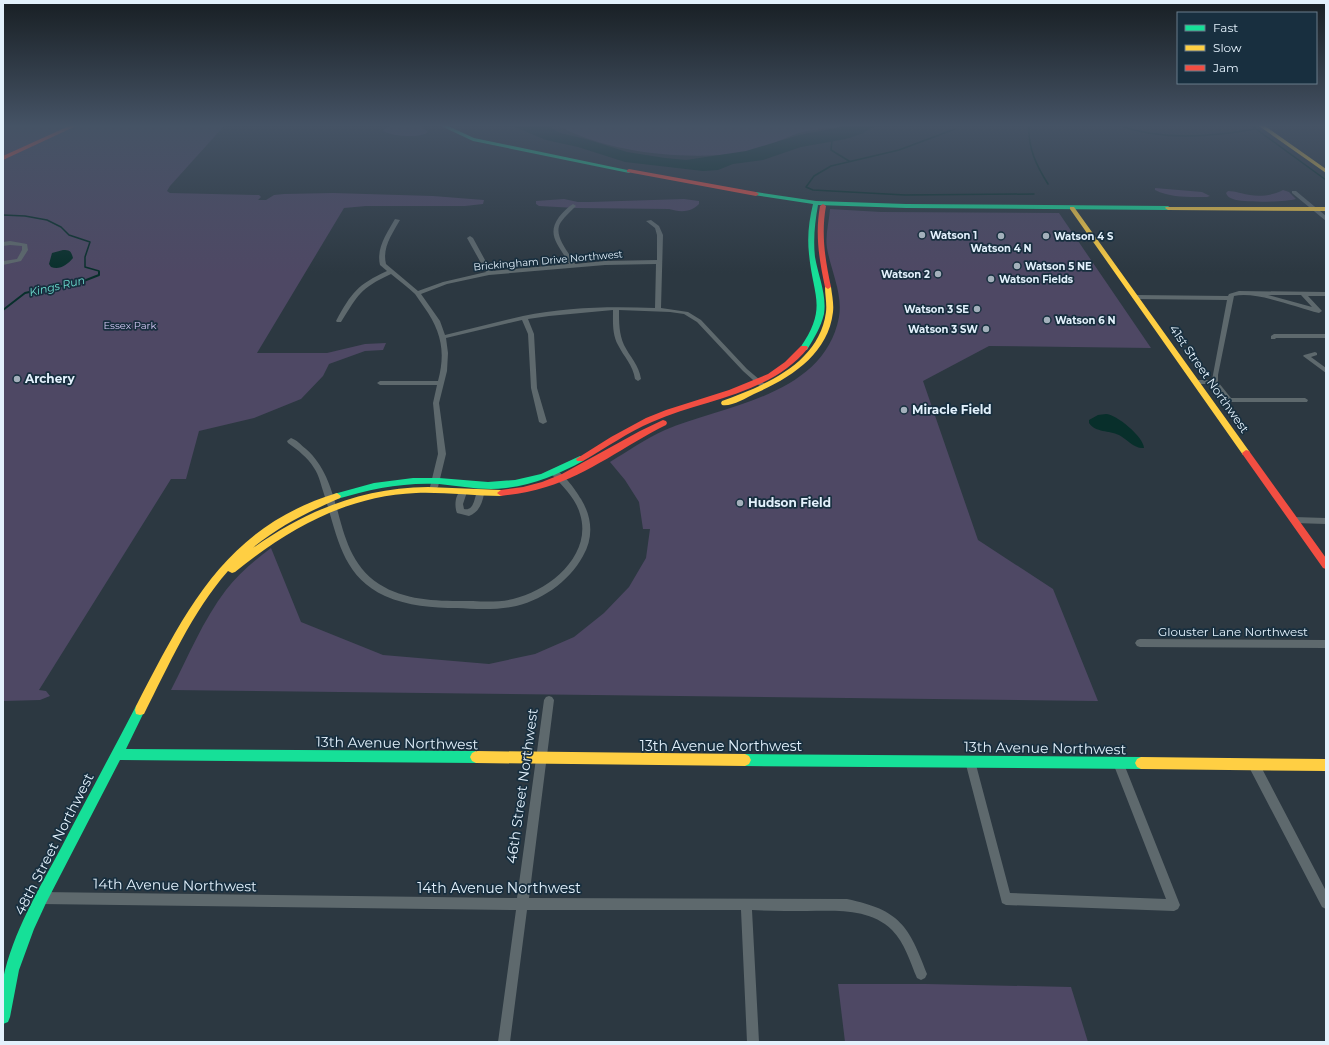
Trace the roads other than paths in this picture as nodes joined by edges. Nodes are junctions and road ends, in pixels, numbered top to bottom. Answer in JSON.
{"nodes":[{"id":1,"x":647,"y":175,"type":"edge"},
{"id":2,"x":1294,"y":192,"type":"dead end"},
{"id":3,"x":820,"y":203,"type":"junction"},
{"id":4,"x":573,"y":206,"type":"dead end"},
{"id":5,"x":1072,"y":208,"type":"junction"},
{"id":6,"x":1314,"y":209,"type":"junction"},
{"id":7,"x":1326,"y":209,"type":"edge"},
{"id":8,"x":1326,"y":219,"type":"edge"},
{"id":9,"x":397,"y":220,"type":"dead end"},
{"id":10,"x":649,"y":221,"type":"dead end"},
{"id":11,"x":470,"y":238,"type":"dead end"},
{"id":12,"x":3,"y":244,"type":"edge"},
{"id":13,"x":3,"y":262,"type":"edge"},
{"id":14,"x":660,"y":262,"type":"junction"},
{"id":15,"x":573,"y":266,"type":"junction"},
{"id":16,"x":391,"y":272,"type":"junction"},
{"id":17,"x":489,"y":273,"type":"junction"},
{"id":18,"x":417,"y":293,"type":"junction"},
{"id":19,"x":1251,"y":293,"type":"junction"},
{"id":20,"x":1302,"y":293,"type":"junction"},
{"id":21,"x":1326,"y":293,"type":"edge"},
{"id":22,"x":1135,"y":297,"type":"junction"},
{"id":23,"x":1231,"y":298,"type":"junction"},
{"id":24,"x":616,"y":308,"type":"junction"},
{"id":25,"x":658,"y":308,"type":"junction"},
{"id":26,"x":524,"y":318,"type":"junction"},
{"id":27,"x":340,"y":321,"type":"dead end"},
{"id":28,"x":1326,"y":336,"type":"edge"},
{"id":29,"x":443,"y":337,"type":"junction"},
{"id":30,"x":1273,"y":338,"type":"dead end"},
{"id":31,"x":1316,"y":354,"type":"dead end"},
{"id":32,"x":1326,"y":371,"type":"edge"},
{"id":33,"x":638,"y":379,"type":"dead end"},
{"id":34,"x":1196,"y":382,"type":"junction"},
{"id":35,"x":1216,"y":382,"type":"junction"},
{"id":36,"x":380,"y":383,"type":"dead end"},
{"id":37,"x":440,"y":383,"type":"junction"},
{"id":38,"x":762,"y":384,"type":"junction"},
{"id":39,"x":1305,"y":400,"type":"dead end"},
{"id":40,"x":543,"y":422,"type":"dead end"},
{"id":41,"x":291,"y":440,"type":"dead end"},
{"id":42,"x":558,"y":476,"type":"junction"},
{"id":43,"x":434,"y":485,"type":"junction"},
{"id":44,"x":463,"y":492,"type":"junction"},
{"id":45,"x":480,"y":494,"type":"junction"},
{"id":46,"x":331,"y":502,"type":"junction"},
{"id":47,"x":1294,"y":520,"type":"junction"},
{"id":48,"x":1326,"y":521,"type":"edge"},
{"id":49,"x":1326,"y":565,"type":"edge"},
{"id":50,"x":1140,"y":643,"type":"dead end"},
{"id":51,"x":1326,"y":644,"type":"edge"},
{"id":52,"x":549,"y":700,"type":"dead end"},
{"id":53,"x":116,"y":754,"type":"junction"},
{"id":54,"x":541,"y":759,"type":"junction"},
{"id":55,"x":970,"y":761,"type":"junction"},
{"id":56,"x":1118,"y":763,"type":"junction"},
{"id":57,"x":1254,"y":765,"type":"junction"},
{"id":58,"x":1326,"y":765,"type":"edge"},
{"id":59,"x":41,"y":898,"type":"junction"},
{"id":60,"x":1326,"y":903,"type":"edge"},
{"id":61,"x":522,"y":904,"type":"junction"},
{"id":62,"x":746,"y":904,"type":"junction"},
{"id":63,"x":921,"y":974,"type":"dead end"},
{"id":64,"x":3,"y":1017,"type":"edge"},
{"id":65,"x":504,"y":1042,"type":"edge"},
{"id":66,"x":753,"y":1042,"type":"edge"}],
"edges":[{"from":1,"to":3,"type":"main road"},
{"from":2,"to":6,"type":"street"},
{"from":3,"to":5,"type":"main road"},
{"from":3,"to":38,"type":"main road"},
{"from":4,"to":15,"type":"street"},
{"from":5,"to":6,"type":"main road"},
{"from":5,"to":22,"type":"main road","name":"41st Street Northwest"},
{"from":6,"to":7,"type":"main road"},
{"from":6,"to":8,"type":"street"},
{"from":9,"to":16,"type":"street"},
{"from":10,"to":14,"type":"street"},
{"from":11,"to":17,"type":"street"},
{"from":12,"to":13,"type":"street"},
{"from":14,"to":15,"type":"street","name":"Brickingham Drive Northwest"},
{"from":14,"to":25,"type":"street"},
{"from":15,"to":17,"type":"street","name":"Brickingham Drive Northwest"},
{"from":16,"to":18,"type":"street"},
{"from":16,"to":27,"type":"street"},
{"from":17,"to":18,"type":"street","name":"Brickingham Drive Northwest"},
{"from":18,"to":29,"type":"street"},
{"from":19,"to":20,"type":"street"},
{"from":19,"to":20,"type":"street"},
{"from":19,"to":23,"type":"street"},
{"from":20,"to":21,"type":"street"},
{"from":22,"to":23,"type":"street"},
{"from":22,"to":34,"type":"main road","name":"41st Street Northwest"},
{"from":23,"to":35,"type":"street"},
{"from":24,"to":25,"type":"street"},
{"from":24,"to":26,"type":"street"},
{"from":24,"to":33,"type":"street"},
{"from":25,"to":38,"type":"street"},
{"from":26,"to":29,"type":"street"},
{"from":26,"to":40,"type":"street"},
{"from":28,"to":30,"type":"street"},
{"from":29,"to":37,"type":"street"},
{"from":31,"to":32,"type":"street"},
{"from":34,"to":35,"type":"street"},
{"from":34,"to":47,"type":"main road","name":"41st Street Northwest"},
{"from":35,"to":39,"type":"street"},
{"from":36,"to":37,"type":"street"},
{"from":37,"to":43,"type":"street"},
{"from":38,"to":42,"type":"main road"},
{"from":41,"to":46,"type":"street"},
{"from":42,"to":43,"type":"main road"},
{"from":42,"to":45,"type":"main road"},
{"from":42,"to":46,"type":"street"},
{"from":43,"to":44,"type":"main road"},
{"from":43,"to":46,"type":"main road","name":"48th Street Northwest"},
{"from":44,"to":45,"type":"main road"},
{"from":44,"to":45,"type":"street"},
{"from":46,"to":53,"type":"main road","name":"48th Street Northwest"},
{"from":47,"to":48,"type":"street"},
{"from":47,"to":49,"type":"main road","name":"41st Street Northwest"},
{"from":50,"to":51,"type":"street","name":"Glouster Lane Northwest"},
{"from":52,"to":54,"type":"street","name":"46th Street Northwest"},
{"from":53,"to":54,"type":"main road","name":"13th Avenue Northwest"},
{"from":53,"to":59,"type":"main road","name":"48th Street Northwest"},
{"from":54,"to":55,"type":"main road","name":"13th Avenue Northwest"},
{"from":54,"to":61,"type":"street","name":"46th Street Northwest"},
{"from":55,"to":56,"type":"main road","name":"13th Avenue Northwest"},
{"from":55,"to":56,"type":"street"},
{"from":56,"to":57,"type":"main road","name":"13th Avenue Northwest"},
{"from":57,"to":58,"type":"main road","name":"13th Avenue Northwest"},
{"from":57,"to":60,"type":"street"},
{"from":59,"to":61,"type":"street","name":"14th Avenue Northwest"},
{"from":59,"to":64,"type":"main road","name":"48th Street Northwest"},
{"from":61,"to":62,"type":"street","name":"14th Avenue Northwest"},
{"from":61,"to":65,"type":"street","name":"46th Street Northwest"},
{"from":62,"to":63,"type":"street","name":"14th Avenue Northwest"},
{"from":62,"to":66,"type":"street"}]}
